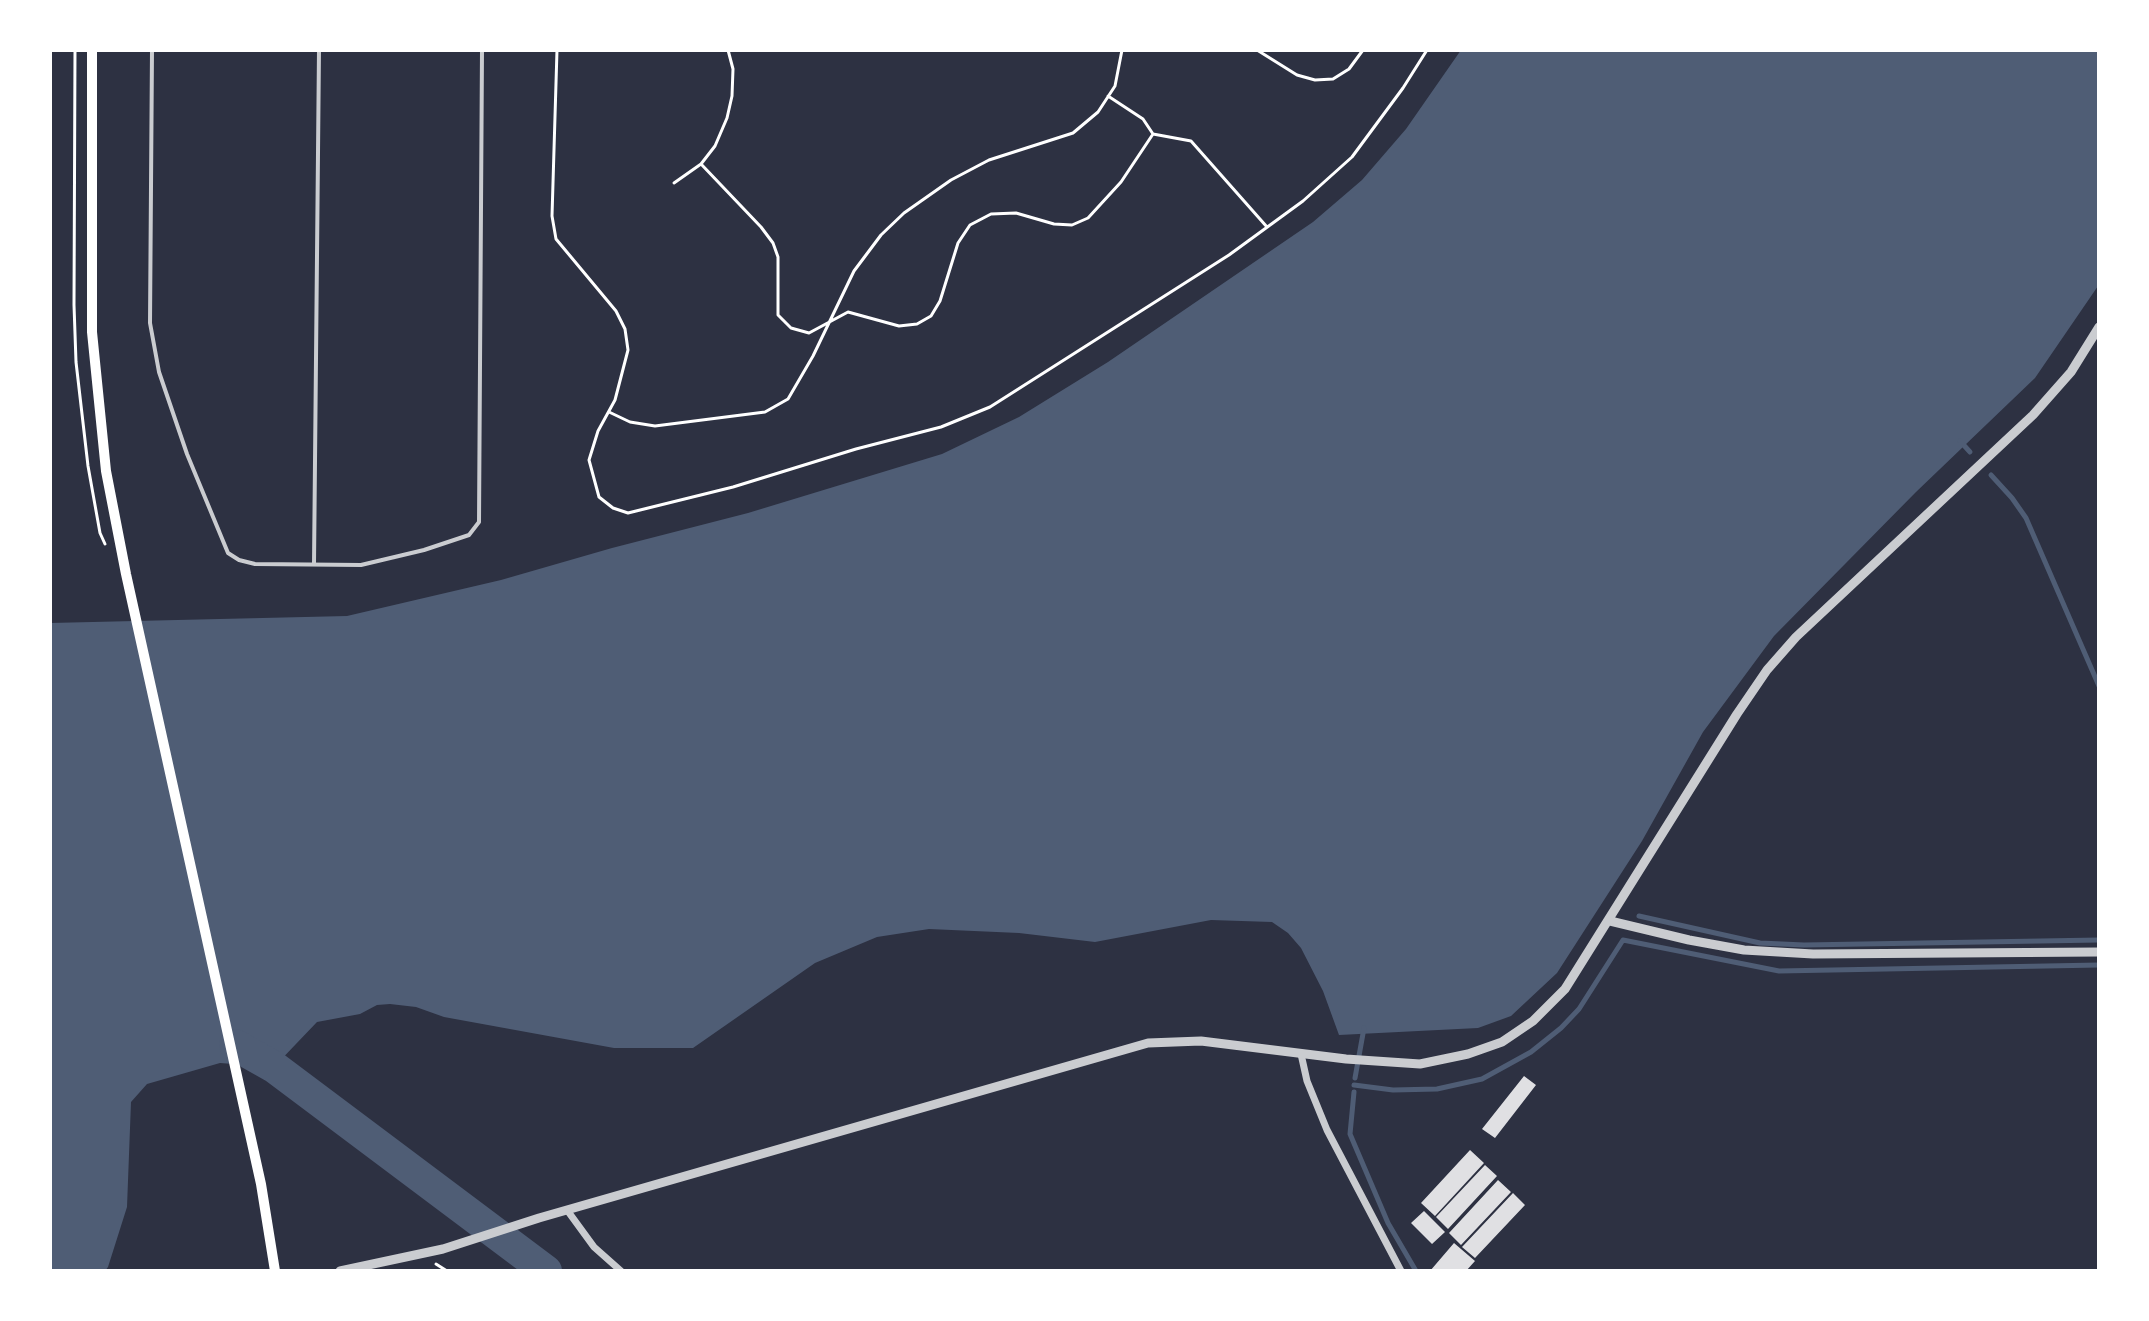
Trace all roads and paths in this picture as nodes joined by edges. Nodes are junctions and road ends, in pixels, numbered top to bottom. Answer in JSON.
{"nodes":[{"id":1,"x":92,"y":50,"type":"edge"},
{"id":2,"x":152,"y":50,"type":"edge"},
{"id":3,"x":319,"y":50,"type":"edge"},
{"id":4,"x":482,"y":50,"type":"edge"},
{"id":5,"x":555,"y":50,"type":"edge"},
{"id":6,"x":728,"y":50,"type":"edge"},
{"id":7,"x":1122,"y":50,"type":"edge"},
{"id":8,"x":1257,"y":50,"type":"edge"},
{"id":9,"x":1363,"y":50,"type":"edge"},
{"id":10,"x":1427,"y":50,"type":"edge"},
{"id":11,"x":1108,"y":96,"type":"junction"},
{"id":12,"x":1153,"y":134,"type":"junction"},
{"id":13,"x":701,"y":164,"type":"junction"},
{"id":14,"x":674,"y":183,"type":"dead end"},
{"id":15,"x":1267,"y":227,"type":"junction"},
{"id":16,"x":830,"y":320,"type":"junction"},
{"id":17,"x":2099,"y":327,"type":"edge"},
{"id":18,"x":609,"y":411,"type":"junction"},
{"id":19,"x":314,"y":564,"type":"junction"},
{"id":20,"x":1610,"y":921,"type":"junction"},
{"id":21,"x":2099,"y":952,"type":"edge"},
{"id":22,"x":1301,"y":1054,"type":"junction"},
{"id":23,"x":567,"y":1210,"type":"junction"},
{"id":24,"x":275,"y":1271,"type":"edge"},
{"id":25,"x":340,"y":1271,"type":"edge"},
{"id":26,"x":621,"y":1271,"type":"edge"},
{"id":27,"x":1401,"y":1271,"type":"edge"}],
"edges":[{"from":1,"to":24,"type":"main road"},
{"from":2,"to":19,"type":"lane"},
{"from":3,"to":19,"type":"lane"},
{"from":4,"to":19,"type":"lane"},
{"from":5,"to":18,"type":"path"},
{"from":6,"to":13,"type":"path"},
{"from":7,"to":11,"type":"path"},
{"from":8,"to":9,"type":"path"},
{"from":10,"to":15,"type":"path"},
{"from":11,"to":12,"type":"path"},
{"from":11,"to":16,"type":"path"},
{"from":12,"to":15,"type":"path"},
{"from":12,"to":16,"type":"path"},
{"from":13,"to":14,"type":"path"},
{"from":13,"to":16,"type":"path"},
{"from":15,"to":18,"type":"path"},
{"from":16,"to":18,"type":"path"},
{"from":17,"to":20,"type":"street"},
{"from":20,"to":21,"type":"street"},
{"from":20,"to":22,"type":"street"},
{"from":22,"to":23,"type":"street"},
{"from":22,"to":27,"type":"street"},
{"from":23,"to":25,"type":"street"},
{"from":23,"to":26,"type":"street"}]}
